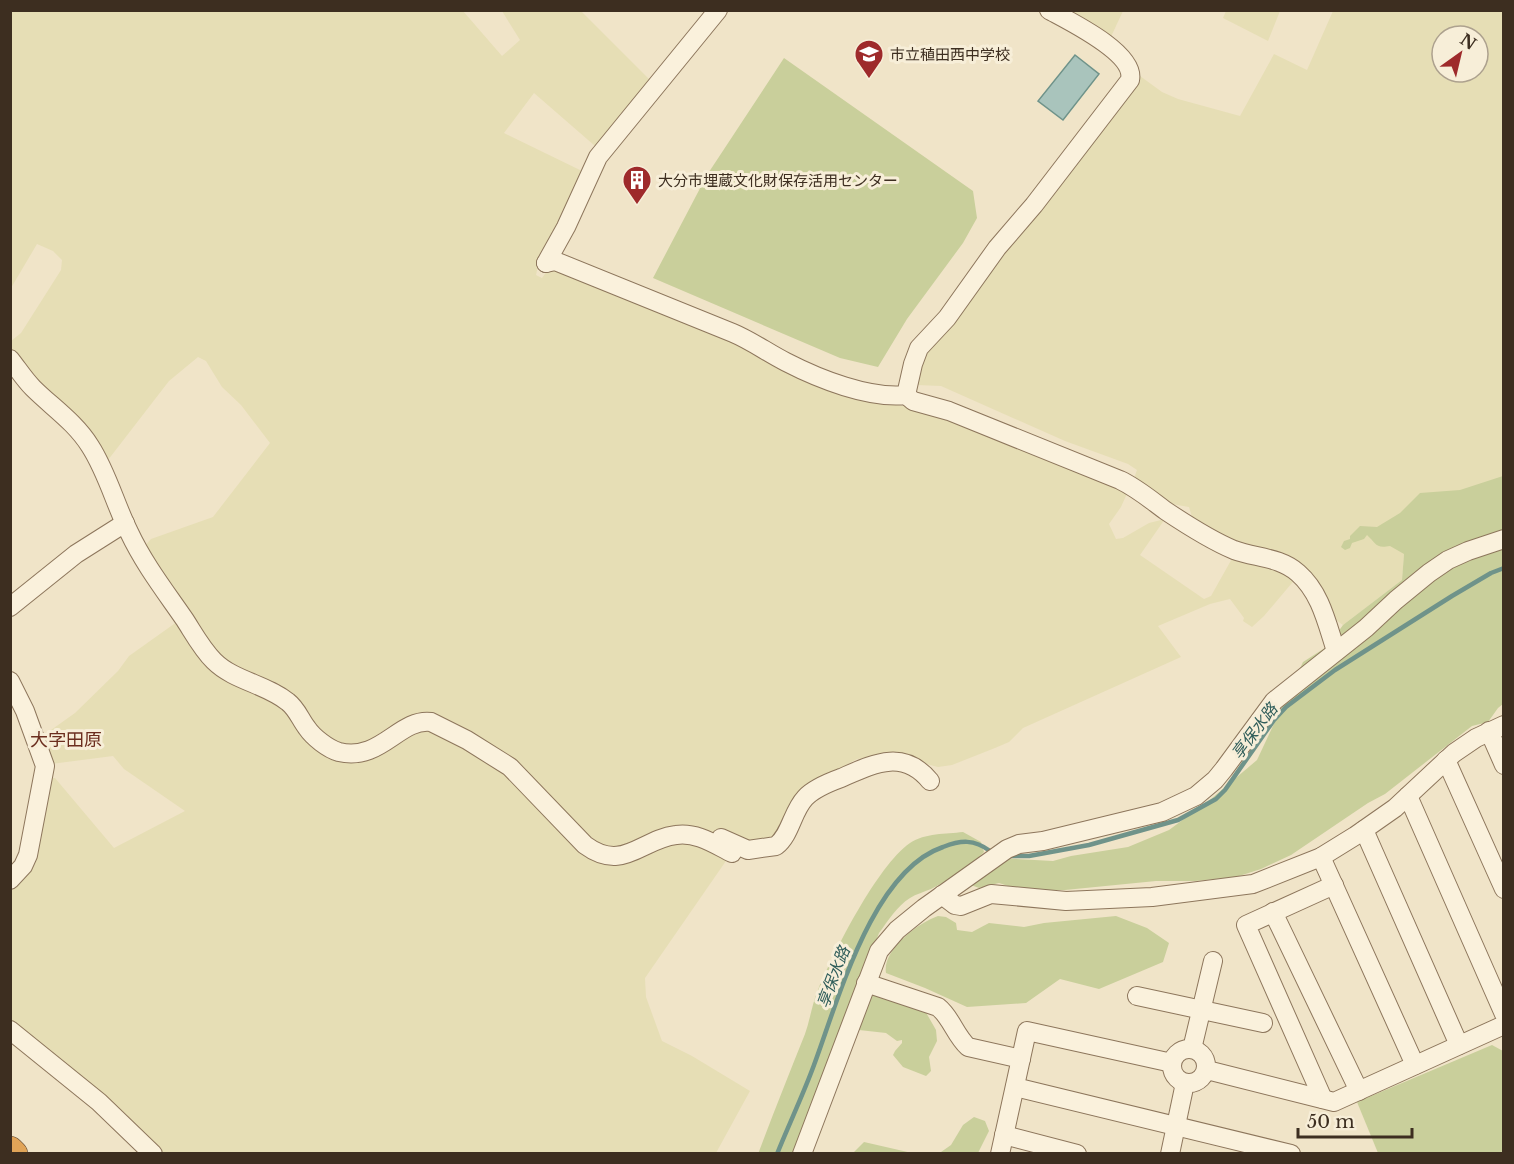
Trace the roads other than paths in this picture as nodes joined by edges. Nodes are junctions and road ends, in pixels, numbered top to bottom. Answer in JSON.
{"nodes":[{"id":1,"x":718,"y":10,"type":"edge"},
{"id":2,"x":1050,"y":10,"type":"edge"},
{"id":3,"x":10,"y":359,"type":"edge"},
{"id":4,"x":906,"y":395,"type":"junction"},
{"id":5,"x":125,"y":523,"type":"junction"},
{"id":6,"x":1503,"y":539,"type":"edge"},
{"id":7,"x":10,"y":607,"type":"edge"},
{"id":8,"x":1335,"y":651,"type":"junction"},
{"id":9,"x":10,"y":681,"type":"edge"},
{"id":10,"x":1496,"y":728,"type":"edge"},
{"id":11,"x":1446,"y":760,"type":"junction"},
{"id":12,"x":1503,"y":765,"type":"edge"},
{"id":13,"x":930,"y":781,"type":"dead end"},
{"id":14,"x":1408,"y":796,"type":"junction"},
{"id":15,"x":1364,"y":830,"type":"junction"},
{"id":16,"x":667,"y":837,"type":"junction"},
{"id":17,"x":732,"y":854,"type":"dead end"},
{"id":18,"x":1321,"y":857,"type":"junction"},
{"id":19,"x":10,"y":880,"type":"edge"},
{"id":20,"x":1334,"y":885,"type":"junction"},
{"id":21,"x":1503,"y":889,"type":"edge"},
{"id":22,"x":942,"y":895,"type":"junction"},
{"id":23,"x":1274,"y":912,"type":"junction"},
{"id":24,"x":1212,"y":961,"type":"dead end"},
{"id":25,"x":866,"y":983,"type":"junction"},
{"id":26,"x":1137,"y":996,"type":"dead end"},
{"id":27,"x":1202,"y":1010,"type":"junction"},
{"id":28,"x":1503,"y":1014,"type":"edge"},
{"id":29,"x":1263,"y":1023,"type":"dead end"},
{"id":30,"x":1503,"y":1025,"type":"edge"},
{"id":31,"x":10,"y":1030,"type":"edge"},
{"id":32,"x":1459,"y":1045,"type":"junction"},
{"id":33,"x":1192,"y":1049,"type":"junction"},
{"id":34,"x":1021,"y":1059,"type":"junction"},
{"id":35,"x":1172,"y":1063,"type":"junction"},
{"id":36,"x":1415,"y":1065,"type":"junction"},
{"id":37,"x":1206,"y":1070,"type":"junction"},
{"id":38,"x":1185,"y":1083,"type":"junction"},
{"id":39,"x":1015,"y":1087,"type":"junction"},
{"id":40,"x":1359,"y":1091,"type":"junction"},
{"id":41,"x":1329,"y":1100,"type":"junction"},
{"id":42,"x":1176,"y":1126,"type":"junction"},
{"id":43,"x":1002,"y":1144,"type":"edge"},
{"id":44,"x":10,"y":1150,"type":"edge"},
{"id":45,"x":15,"y":1154,"type":"edge"},
{"id":46,"x":153,"y":1154,"type":"edge"},
{"id":47,"x":802,"y":1154,"type":"edge"},
{"id":48,"x":1077,"y":1154,"type":"edge"},
{"id":49,"x":1170,"y":1154,"type":"edge"},
{"id":50,"x":1291,"y":1154,"type":"edge"}],
"edges":[{"from":1,"to":4,"type":"street"},
{"from":2,"to":4,"type":"street"},
{"from":3,"to":5,"type":"street"},
{"from":4,"to":8,"type":"street"},
{"from":5,"to":7,"type":"street"},
{"from":5,"to":16,"type":"street"},
{"from":6,"to":8,"type":"street"},
{"from":8,"to":22,"type":"street"},
{"from":9,"to":19,"type":"street"},
{"from":10,"to":11,"type":"street"},
{"from":10,"to":12,"type":"street"},
{"from":11,"to":14,"type":"street"},
{"from":11,"to":21,"type":"street"},
{"from":13,"to":16,"type":"street"},
{"from":14,"to":15,"type":"street"},
{"from":14,"to":28,"type":"street"},
{"from":15,"to":18,"type":"street"},
{"from":15,"to":32,"type":"street"},
{"from":16,"to":17,"type":"street"},
{"from":18,"to":20,"type":"street"},
{"from":18,"to":22,"type":"street"},
{"from":20,"to":23,"type":"street"},
{"from":20,"to":36,"type":"street"},
{"from":22,"to":25,"type":"street"},
{"from":23,"to":40,"type":"street"},
{"from":23,"to":41,"type":"street"},
{"from":24,"to":27,"type":"street"},
{"from":25,"to":34,"type":"street"},
{"from":25,"to":47,"type":"street"},
{"from":26,"to":27,"type":"street"},
{"from":27,"to":29,"type":"street"},
{"from":27,"to":33,"type":"street"},
{"from":30,"to":32,"type":"street"},
{"from":31,"to":46,"type":"street"},
{"from":32,"to":36,"type":"street"},
{"from":33,"to":35,"type":"street"},
{"from":33,"to":37,"type":"street"},
{"from":34,"to":35,"type":"street"},
{"from":34,"to":39,"type":"street"},
{"from":35,"to":38,"type":"street"},
{"from":36,"to":40,"type":"street"},
{"from":37,"to":38,"type":"street"},
{"from":37,"to":41,"type":"street"},
{"from":38,"to":42,"type":"street"},
{"from":39,"to":42,"type":"street"},
{"from":39,"to":43,"type":"street"},
{"from":40,"to":41,"type":"street"},
{"from":42,"to":49,"type":"street"},
{"from":42,"to":50,"type":"street"},
{"from":43,"to":48,"type":"street"},
{"from":44,"to":45,"type":"highway"}]}
